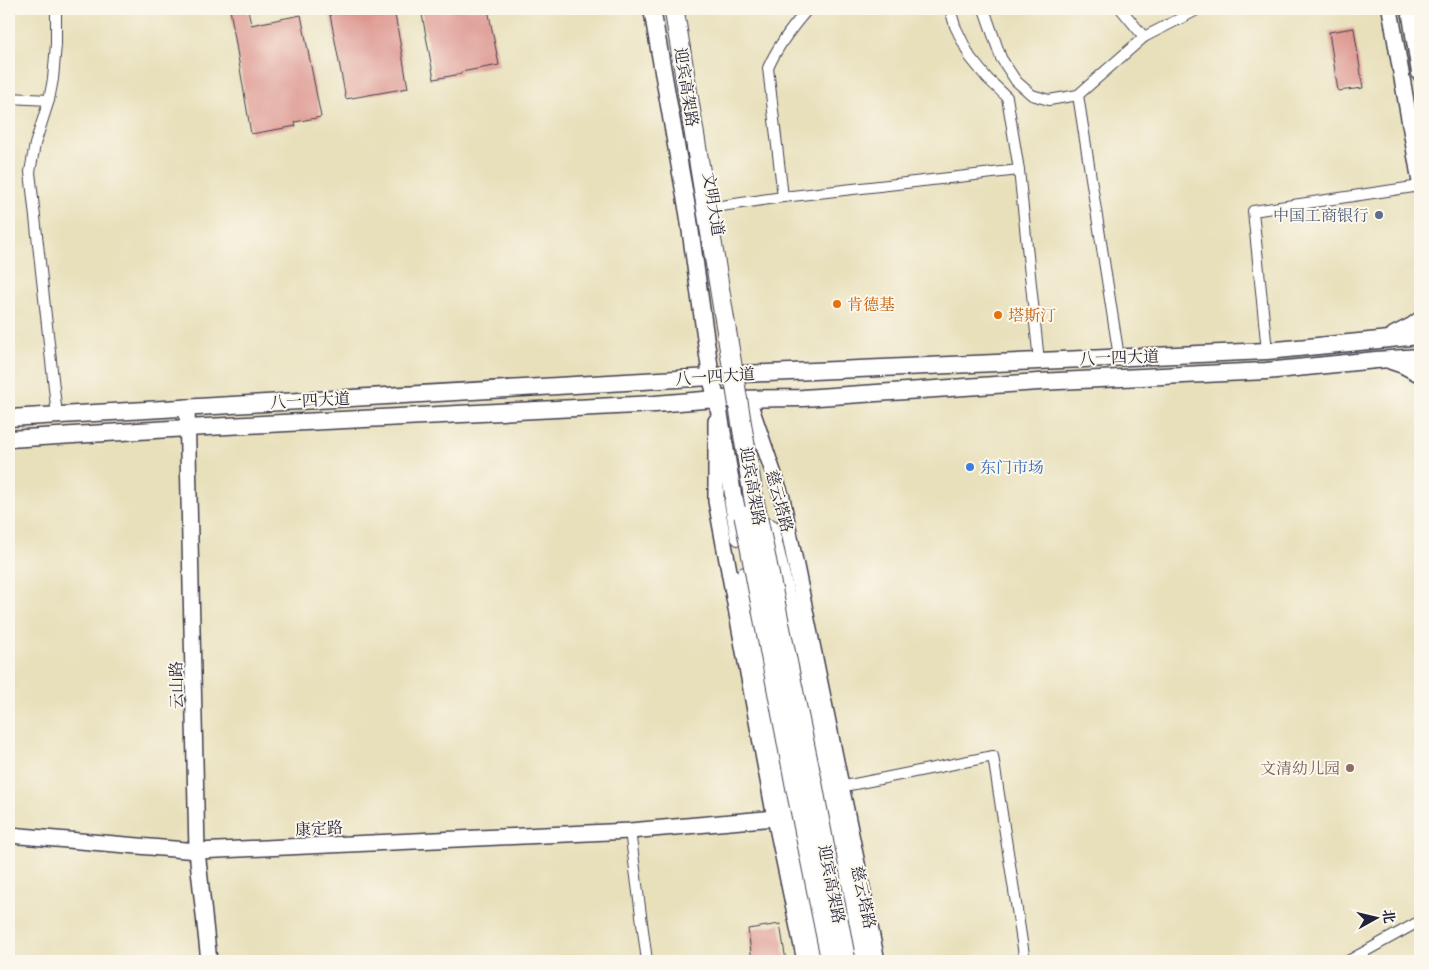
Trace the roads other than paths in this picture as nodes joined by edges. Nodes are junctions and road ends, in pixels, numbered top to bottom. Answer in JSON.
{"nodes":[{"id":1,"x":56,"y":9,"type":"edge"},
{"id":2,"x":652,"y":9,"type":"edge"},
{"id":3,"x":662,"y":9,"type":"edge"},
{"id":4,"x":674,"y":9,"type":"edge"},
{"id":5,"x":682,"y":9,"type":"edge"},
{"id":6,"x":808,"y":9,"type":"edge"},
{"id":7,"x":950,"y":9,"type":"edge"},
{"id":8,"x":984,"y":9,"type":"edge"},
{"id":9,"x":1121,"y":9,"type":"edge"},
{"id":10,"x":1390,"y":9,"type":"edge"},
{"id":11,"x":1410,"y":9,"type":"edge"},
{"id":12,"x":1195,"y":11,"type":"dead end"},
{"id":13,"x":1144,"y":37,"type":"junction"},
{"id":14,"x":1420,"y":73,"type":"edge"},
{"id":15,"x":1078,"y":95,"type":"junction"},
{"id":16,"x":9,"y":98,"type":"edge"},
{"id":17,"x":49,"y":100,"type":"junction"},
{"id":18,"x":1019,"y":170,"type":"junction"},
{"id":19,"x":1420,"y":184,"type":"edge"},
{"id":20,"x":783,"y":197,"type":"junction"},
{"id":21,"x":714,"y":208,"type":"junction"},
{"id":22,"x":1420,"y":320,"type":"edge"},
{"id":23,"x":1420,"y":336,"type":"edge"},
{"id":24,"x":1371,"y":340,"type":"junction"},
{"id":25,"x":1267,"y":351,"type":"junction"},
{"id":26,"x":1119,"y":357,"type":"junction"},
{"id":27,"x":1420,"y":357,"type":"edge"},
{"id":28,"x":1376,"y":360,"type":"junction"},
{"id":29,"x":1039,"y":361,"type":"junction"},
{"id":30,"x":742,"y":374,"type":"junction"},
{"id":31,"x":1420,"y":374,"type":"edge"},
{"id":32,"x":711,"y":377,"type":"junction"},
{"id":33,"x":716,"y":399,"type":"junction"},
{"id":34,"x":748,"y":399,"type":"junction"},
{"id":35,"x":187,"y":407,"type":"junction"},
{"id":36,"x":57,"y":416,"type":"junction"},
{"id":37,"x":9,"y":418,"type":"edge"},
{"id":38,"x":187,"y":428,"type":"junction"},
{"id":39,"x":9,"y":439,"type":"edge"},
{"id":40,"x":734,"y":500,"type":"junction"},
{"id":41,"x":762,"y":500,"type":"junction"},
{"id":42,"x":840,"y":787,"type":"junction"},
{"id":43,"x":775,"y":818,"type":"junction"},
{"id":44,"x":630,"y":831,"type":"junction"},
{"id":45,"x":9,"y":835,"type":"edge"},
{"id":46,"x":197,"y":851,"type":"junction"},
{"id":47,"x":1420,"y":921,"type":"edge"},
{"id":48,"x":209,"y":961,"type":"edge"},
{"id":49,"x":647,"y":961,"type":"edge"},
{"id":50,"x":805,"y":961,"type":"edge"},
{"id":51,"x":820,"y":961,"type":"edge"},
{"id":52,"x":824,"y":961,"type":"edge"},
{"id":53,"x":831,"y":961,"type":"edge"},
{"id":54,"x":846,"y":961,"type":"edge"},
{"id":55,"x":860,"y":961,"type":"edge"},
{"id":56,"x":866,"y":961,"type":"edge"},
{"id":57,"x":877,"y":961,"type":"edge"},
{"id":58,"x":1025,"y":961,"type":"edge"},
{"id":59,"x":1348,"y":961,"type":"edge"}],
"edges":[{"from":1,"to":17,"type":"street"},
{"from":2,"to":32,"type":"main road","name":"文明大道"},
{"from":3,"to":53,"type":"highway","name":"迎宾高架路","bridge":true},
{"from":4,"to":54,"type":"highway","name":"迎宾高架路","bridge":true},
{"from":5,"to":21,"type":"main road","name":"文明大道"},
{"from":6,"to":20,"type":"street"},
{"from":7,"to":18,"type":"street"},
{"from":8,"to":15,"type":"street"},
{"from":9,"to":13,"type":"street"},
{"from":10,"to":19,"type":"street"},
{"from":11,"to":14,"type":"main road"},
{"from":12,"to":13,"type":"street"},
{"from":13,"to":15,"type":"street"},
{"from":15,"to":26,"type":"street"},
{"from":16,"to":17,"type":"street"},
{"from":17,"to":36,"type":"street"},
{"from":18,"to":20,"type":"street"},
{"from":18,"to":29,"type":"street"},
{"from":19,"to":25,"type":"street"},
{"from":20,"to":21,"type":"street"},
{"from":21,"to":30,"type":"main road","name":"文明大道"},
{"from":22,"to":24,"type":"main road"},
{"from":23,"to":24,"type":"main road","name":"八一四大道"},
{"from":24,"to":25,"type":"main road","name":"八一四大道"},
{"from":25,"to":26,"type":"main road","name":"八一四大道"},
{"from":26,"to":29,"type":"main road","name":"八一四大道"},
{"from":27,"to":28,"type":"main road","name":"八一四大道"},
{"from":28,"to":31,"type":"main road"},
{"from":28,"to":34,"type":"main road","name":"八一四大道"},
{"from":29,"to":30,"type":"main road","name":"八一四大道"},
{"from":30,"to":32,"type":"main road","name":"八一四大道"},
{"from":30,"to":34,"type":"main road","name":"文明大道"},
{"from":32,"to":33,"type":"main road","name":"文明大道"},
{"from":32,"to":35,"type":"main road","name":"八一四大道"},
{"from":33,"to":34,"type":"main road","name":"八一四大道"},
{"from":33,"to":38,"type":"main road","name":"八一四大道"},
{"from":33,"to":40,"type":"main road"},
{"from":33,"to":43,"type":"street"},
{"from":34,"to":41,"type":"main road","name":"慈云塔路"},
{"from":34,"to":42,"type":"street","name":"慈云塔路"},
{"from":35,"to":36,"type":"main road","name":"八一四大道"},
{"from":35,"to":38,"type":"street","name":"云山路"},
{"from":36,"to":37,"type":"main road","name":"八一四大道"},
{"from":38,"to":39,"type":"main road","name":"八一四大道"},
{"from":38,"to":46,"type":"street","name":"云山路"},
{"from":40,"to":51,"type":"highway"},
{"from":40,"to":52,"type":"main road"},
{"from":41,"to":55,"type":"main road","name":"慈云塔路"},
{"from":41,"to":56,"type":"highway"},
{"from":42,"to":57,"type":"street","name":"慈云塔路"},
{"from":42,"to":58,"type":"street"},
{"from":43,"to":44,"type":"street","name":"康定路"},
{"from":43,"to":50,"type":"street"},
{"from":44,"to":46,"type":"street","name":"康定路"},
{"from":44,"to":49,"type":"street"},
{"from":45,"to":46,"type":"street","name":"康定路"},
{"from":46,"to":48,"type":"street","name":"云山路"},
{"from":47,"to":59,"type":"street"}]}
